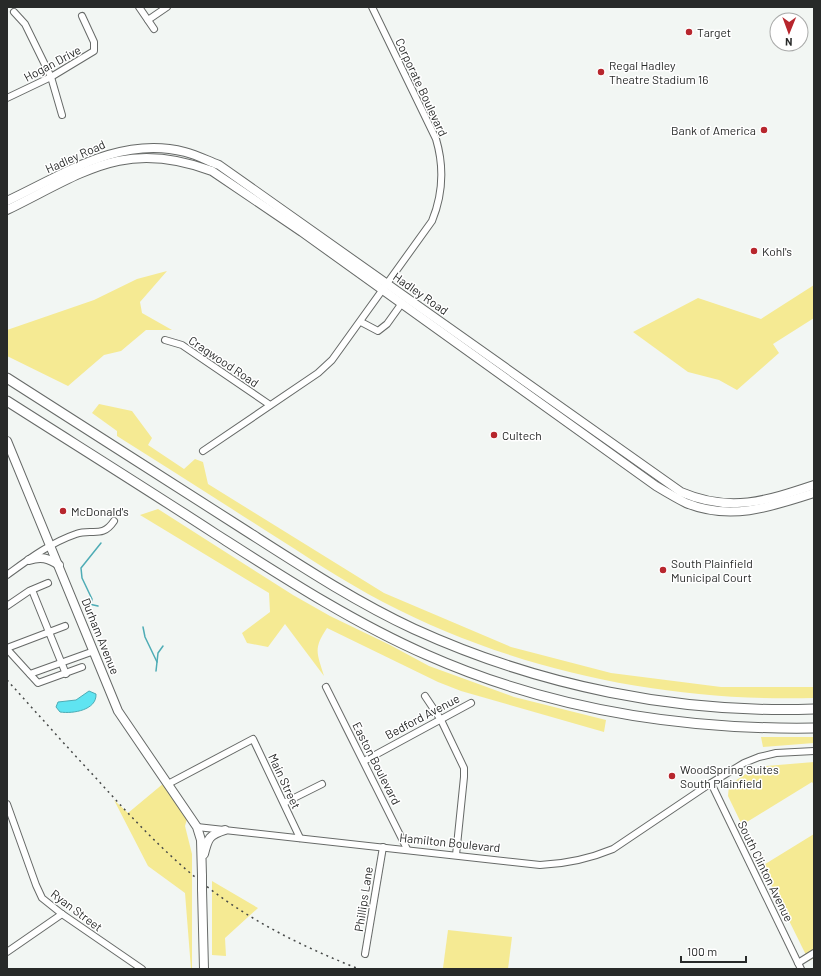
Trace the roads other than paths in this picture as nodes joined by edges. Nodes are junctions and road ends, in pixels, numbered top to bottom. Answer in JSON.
{"nodes":[{"id":1,"x":139,"y":7,"type":"edge"},
{"id":2,"x":167,"y":7,"type":"edge"},
{"id":3,"x":372,"y":7,"type":"edge"},
{"id":4,"x":14,"y":12,"type":"dead end"},
{"id":5,"x":82,"y":16,"type":"dead end"},
{"id":6,"x":148,"y":20,"type":"junction"},
{"id":7,"x":154,"y":29,"type":"dead end"},
{"id":8,"x":51,"y":77,"type":"junction"},
{"id":9,"x":7,"y":98,"type":"edge"},
{"id":10,"x":62,"y":115,"type":"dead end"},
{"id":11,"x":7,"y":201,"type":"edge"},
{"id":12,"x":7,"y":210,"type":"edge"},
{"id":13,"x":385,"y":287,"type":"junction"},
{"id":14,"x":402,"y":303,"type":"junction"},
{"id":15,"x":361,"y":322,"type":"junction"},
{"id":16,"x":165,"y":340,"type":"dead end"},
{"id":17,"x":7,"y":378,"type":"edge"},
{"id":18,"x":7,"y":401,"type":"edge"},
{"id":19,"x":270,"y":405,"type":"junction"},
{"id":20,"x":7,"y":441,"type":"edge"},
{"id":21,"x":203,"y":451,"type":"dead end"},
{"id":22,"x":659,"y":483,"type":"junction"},
{"id":23,"x":814,"y":485,"type":"edge"},
{"id":24,"x":814,"y":493,"type":"edge"},
{"id":25,"x":114,"y":521,"type":"dead end"},
{"id":26,"x":50,"y":545,"type":"junction"},
{"id":27,"x":29,"y":560,"type":"junction"},
{"id":28,"x":59,"y":565,"type":"junction"},
{"id":29,"x":7,"y":576,"type":"edge"},
{"id":30,"x":48,"y":582,"type":"dead end"},
{"id":31,"x":32,"y":590,"type":"junction"},
{"id":32,"x":8,"y":602,"type":"edge"},
{"id":33,"x":65,"y":626,"type":"dead end"},
{"id":34,"x":49,"y":632,"type":"junction"},
{"id":35,"x":7,"y":648,"type":"edge"},
{"id":36,"x":94,"y":651,"type":"junction"},
{"id":37,"x":62,"y":662,"type":"junction"},
{"id":38,"x":82,"y":667,"type":"dead end"},
{"id":39,"x":30,"y":674,"type":"junction"},
{"id":40,"x":66,"y":674,"type":"junction"},
{"id":41,"x":326,"y":687,"type":"dead end"},
{"id":42,"x":425,"y":696,"type":"dead end"},
{"id":43,"x":471,"y":703,"type":"dead end"},
{"id":44,"x":814,"y":709,"type":"edge"},
{"id":45,"x":441,"y":720,"type":"junction"},
{"id":46,"x":814,"y":728,"type":"edge"},
{"id":47,"x":814,"y":751,"type":"edge"},
{"id":48,"x":364,"y":761,"type":"junction"},
{"id":49,"x":711,"y":783,"type":"junction"},
{"id":50,"x":168,"y":784,"type":"junction"},
{"id":51,"x":322,"y":784,"type":"dead end"},
{"id":52,"x":284,"y":803,"type":"junction"},
{"id":53,"x":7,"y":804,"type":"edge"},
{"id":54,"x":197,"y":827,"type":"junction"},
{"id":55,"x":225,"y":830,"type":"junction"},
{"id":56,"x":300,"y":838,"type":"junction"},
{"id":57,"x":383,"y":847,"type":"junction"},
{"id":58,"x":407,"y":849,"type":"junction"},
{"id":59,"x":456,"y":854,"type":"junction"},
{"id":60,"x":202,"y":864,"type":"junction"},
{"id":61,"x":62,"y":914,"type":"junction"},
{"id":62,"x":7,"y":952,"type":"edge"},
{"id":63,"x":814,"y":953,"type":"edge"},
{"id":64,"x":365,"y":954,"type":"dead end"},
{"id":65,"x":800,"y":966,"type":"edge"},
{"id":66,"x":142,"y":969,"type":"edge"},
{"id":67,"x":204,"y":969,"type":"edge"}],
"edges":[{"from":1,"to":6,"type":"street"},
{"from":2,"to":6,"type":"street"},
{"from":3,"to":13,"type":"street","name":"Corporate Boulevard"},
{"from":4,"to":8,"type":"street"},
{"from":5,"to":8,"type":"street","name":"Hogan Drive"},
{"from":6,"to":7,"type":"street"},
{"from":8,"to":9,"type":"street","name":"Hogan Drive"},
{"from":8,"to":10,"type":"street"},
{"from":11,"to":13,"type":"main road","name":"Hadley Road"},
{"from":12,"to":13,"type":"main road","name":"Hadley Road"},
{"from":13,"to":14,"type":"main road","name":"Hadley Road"},
{"from":13,"to":15,"type":"street"},
{"from":13,"to":22,"type":"main road","name":"Hadley Road"},
{"from":14,"to":15,"type":"street"},
{"from":14,"to":22,"type":"main road","name":"Hadley Road"},
{"from":15,"to":19,"type":"street"},
{"from":16,"to":19,"type":"street","name":"Cragwood Road"},
{"from":17,"to":44,"type":"highway"},
{"from":18,"to":46,"type":"highway"},
{"from":19,"to":21,"type":"street"},
{"from":20,"to":26,"type":"main road","name":"Durham Avenue"},
{"from":22,"to":23,"type":"main road","name":"Hadley Road"},
{"from":22,"to":24,"type":"main road","name":"Hadley Road"},
{"from":25,"to":26,"type":"street"},
{"from":26,"to":27,"type":"street"},
{"from":26,"to":28,"type":"main road","name":"Durham Avenue"},
{"from":27,"to":28,"type":"main road"},
{"from":27,"to":29,"type":"street"},
{"from":28,"to":36,"type":"main road","name":"Durham Avenue"},
{"from":30,"to":31,"type":"street"},
{"from":31,"to":32,"type":"street"},
{"from":31,"to":34,"type":"street"},
{"from":33,"to":34,"type":"street"},
{"from":34,"to":35,"type":"street"},
{"from":34,"to":37,"type":"street"},
{"from":35,"to":39,"type":"street"},
{"from":36,"to":37,"type":"street"},
{"from":36,"to":50,"type":"main road","name":"Durham Avenue"},
{"from":37,"to":39,"type":"street"},
{"from":37,"to":40,"type":"street"},
{"from":38,"to":40,"type":"street"},
{"from":39,"to":40,"type":"street"},
{"from":41,"to":48,"type":"street","name":"Easton Boulevard"},
{"from":42,"to":45,"type":"street"},
{"from":43,"to":45,"type":"street","name":"Bedford Avenue"},
{"from":45,"to":48,"type":"street","name":"Bedford Avenue"},
{"from":45,"to":59,"type":"street"},
{"from":47,"to":49,"type":"street","name":"Hamilton Boulevard"},
{"from":48,"to":58,"type":"street","name":"Easton Boulevard"},
{"from":49,"to":59,"type":"street","name":"Hamilton Boulevard"},
{"from":49,"to":65,"type":"street","name":"South Clinton Avenue"},
{"from":50,"to":52,"type":"street","name":"Main Street"},
{"from":50,"to":54,"type":"main road","name":"Durham Avenue"},
{"from":51,"to":52,"type":"street"},
{"from":52,"to":56,"type":"street","name":"Main Street"},
{"from":53,"to":61,"type":"street","name":"Ryan Street"},
{"from":54,"to":55,"type":"street","name":"Hamilton Boulevard"},
{"from":54,"to":60,"type":"main road"},
{"from":55,"to":56,"type":"street","name":"Hamilton Boulevard"},
{"from":55,"to":60,"type":"main road"},
{"from":56,"to":57,"type":"street","name":"Hamilton Boulevard"},
{"from":57,"to":58,"type":"street","name":"Hamilton Boulevard"},
{"from":57,"to":64,"type":"street","name":"Phillips Lane"},
{"from":58,"to":59,"type":"street","name":"Hamilton Boulevard"},
{"from":60,"to":67,"type":"main road","bridge":true},
{"from":61,"to":62,"type":"street"},
{"from":61,"to":66,"type":"street","name":"Ryan Street"},
{"from":63,"to":65,"type":"street"}]}
